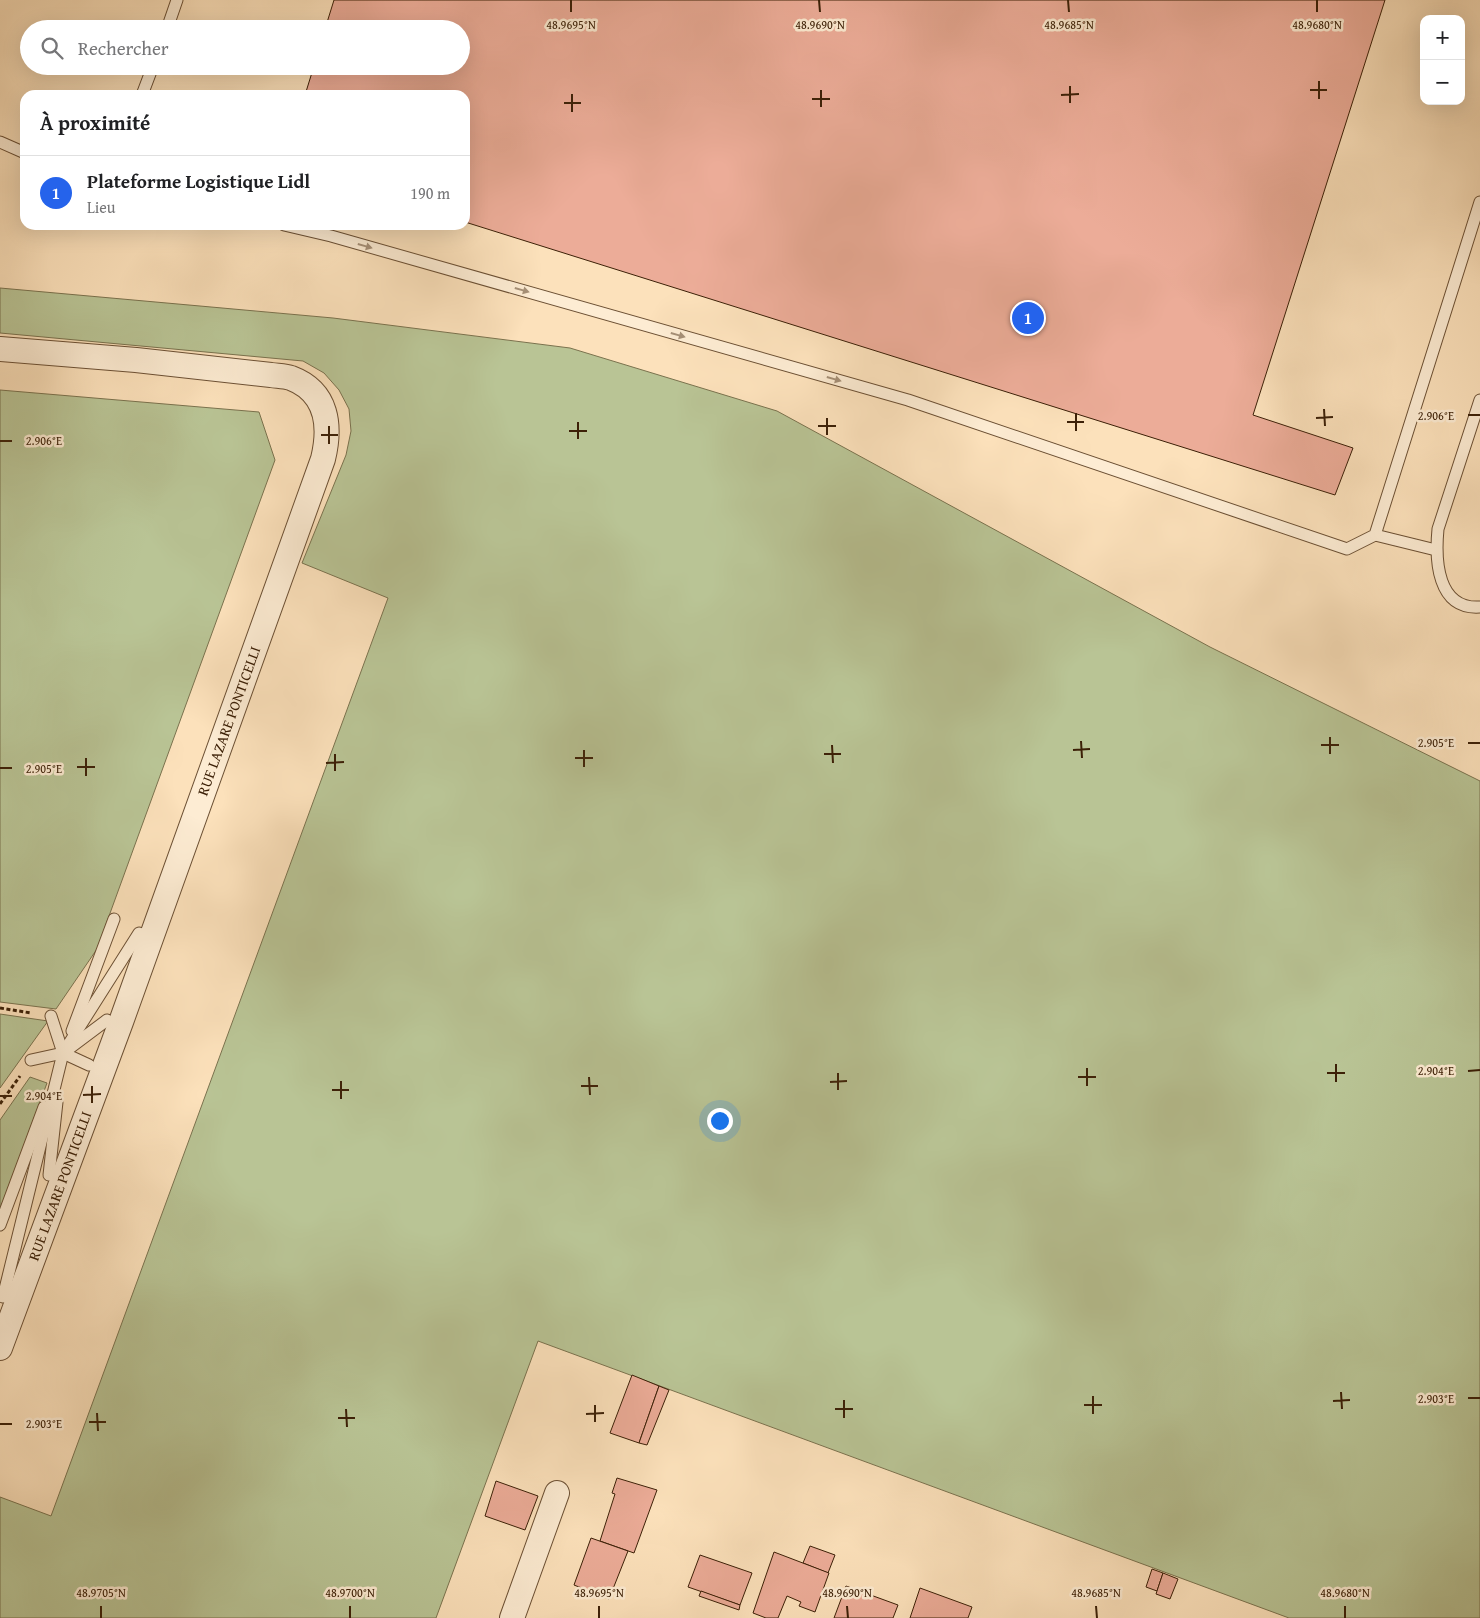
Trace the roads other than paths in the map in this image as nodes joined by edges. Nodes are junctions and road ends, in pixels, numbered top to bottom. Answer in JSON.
{"nodes":[{"id":1,"x":177,"y":0,"type":"edge"},
{"id":2,"x":170,"y":20,"type":"edge"},
{"id":3,"x":150,"y":75,"type":"edge"},
{"id":4,"x":144,"y":90,"type":"edge"},
{"id":5,"x":0,"y":142,"type":"edge"},
{"id":6,"x":20,"y":151,"type":"edge"},
{"id":7,"x":1480,"y":202,"type":"edge"},
{"id":8,"x":305,"y":230,"type":"edge"},
{"id":9,"x":0,"y":349,"type":"edge"},
{"id":10,"x":1480,"y":400,"type":"edge"},
{"id":11,"x":1375,"y":535,"type":"junction"},
{"id":12,"x":1436,"y":550,"type":"junction"},
{"id":13,"x":1480,"y":607,"type":"edge"},
{"id":14,"x":114,"y":919,"type":"dead end"},
{"id":15,"x":139,"y":933,"type":"dead end"},
{"id":16,"x":51,"y":1016,"type":"road end"},
{"id":17,"x":106,"y":1020,"type":"dead end"},
{"id":18,"x":63,"y":1054,"type":"junction"},
{"id":19,"x":31,"y":1060,"type":"road end"},
{"id":20,"x":89,"y":1065,"type":"dead end"},
{"id":21,"x":48,"y":1175,"type":"dead end"},
{"id":22,"x":0,"y":1225,"type":"edge"},
{"id":23,"x":3,"y":1297,"type":"dead end"},
{"id":24,"x":0,"y":1348,"type":"edge"},
{"id":25,"x":557,"y":1493,"type":"dead end"},
{"id":26,"x":520,"y":1616,"type":"edge"}],
"edges":[{"from":1,"to":2,"type":"lane"},
{"from":3,"to":4,"type":"lane"},
{"from":5,"to":6,"type":"lane"},
{"from":7,"to":11,"type":"lane"},
{"from":8,"to":11,"type":"lane","one_way":true},
{"from":9,"to":24,"type":"street","name":"RUE LAZARE PONTICELLI"},
{"from":10,"to":12,"type":"lane"},
{"from":11,"to":12,"type":"lane"},
{"from":12,"to":13,"type":"lane"},
{"from":14,"to":18,"type":"lane"},
{"from":15,"to":18,"type":"lane"},
{"from":16,"to":18,"type":"lane"},
{"from":17,"to":18,"type":"lane"},
{"from":18,"to":19,"type":"lane"},
{"from":18,"to":20,"type":"lane"},
{"from":18,"to":21,"type":"lane"},
{"from":18,"to":22,"type":"lane"},
{"from":18,"to":23,"type":"lane"},
{"from":25,"to":26,"type":"street"}]}
